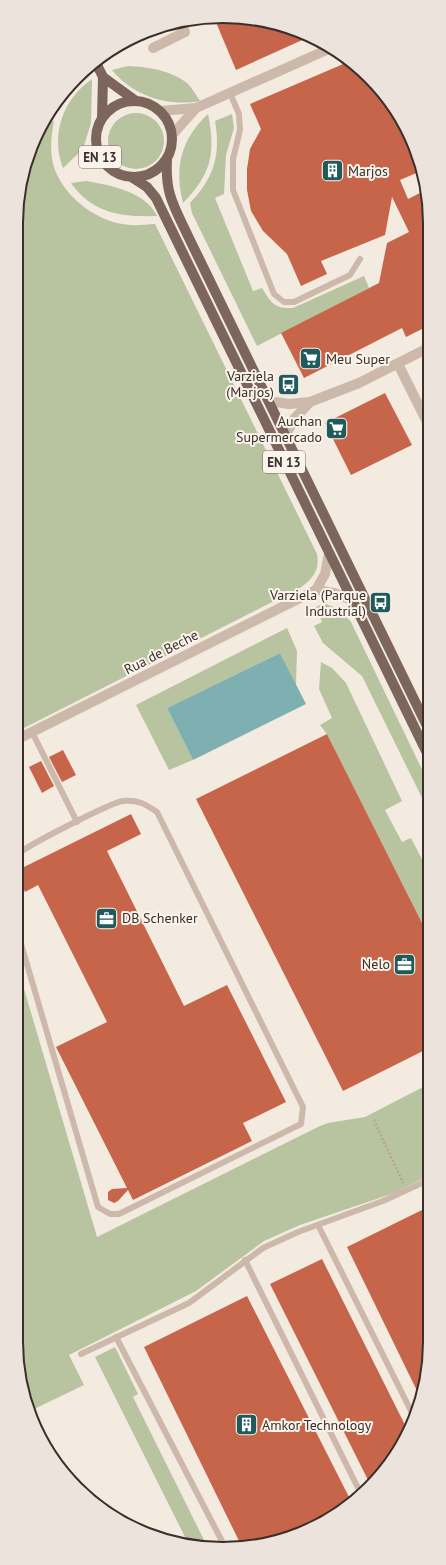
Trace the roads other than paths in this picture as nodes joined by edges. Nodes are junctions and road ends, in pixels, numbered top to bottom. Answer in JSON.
{"nodes":[{"id":1,"x":183,"y":27,"type":"edge"},
{"id":2,"x":152,"y":48,"type":"dead end"},
{"id":3,"x":324,"y":51,"type":"edge"},
{"id":4,"x":98,"y":67,"type":"edge"},
{"id":5,"x":103,"y":77,"type":"junction"},
{"id":6,"x":230,"y":93,"type":"junction"},
{"id":7,"x":136,"y":101,"type":"junction"},
{"id":8,"x":196,"y":108,"type":"junction"},
{"id":9,"x":160,"y":111,"type":"junction"},
{"id":10,"x":102,"y":118,"type":"junction"},
{"id":11,"x":173,"y":134,"type":"junction"},
{"id":12,"x":167,"y":160,"type":"junction"},
{"id":13,"x":133,"y":178,"type":"junction"},
{"id":14,"x":360,"y":260,"type":"dead end"},
{"id":15,"x":212,"y":313,"type":"junction"},
{"id":16,"x":423,"y":351,"type":"edge"},
{"id":17,"x":398,"y":364,"type":"junction"},
{"id":18,"x":269,"y":402,"type":"junction"},
{"id":19,"x":310,"y":402,"type":"junction"},
{"id":20,"x":423,"y":414,"type":"edge"},
{"id":21,"x":285,"y":436,"type":"junction"},
{"id":22,"x":330,"y":554,"type":"junction"},
{"id":23,"x":316,"y":590,"type":"junction"},
{"id":24,"x":352,"y":600,"type":"junction"},
{"id":25,"x":423,"y":718,"type":"edge"},
{"id":26,"x":32,"y":732,"type":"junction"},
{"id":27,"x":23,"y":736,"type":"edge"},
{"id":28,"x":423,"y":745,"type":"edge"},
{"id":29,"x":76,"y":822,"type":"junction"},
{"id":30,"x":23,"y":851,"type":"edge"},
{"id":31,"x":23,"y":951,"type":"edge"},
{"id":32,"x":423,"y":1182,"type":"edge"},
{"id":33,"x":318,"y":1225,"type":"junction"},
{"id":34,"x":245,"y":1260,"type":"junction"},
{"id":35,"x":116,"y":1337,"type":"junction"},
{"id":36,"x":81,"y":1354,"type":"dead end"},
{"id":37,"x":411,"y":1410,"type":"edge"},
{"id":38,"x":358,"y":1489,"type":"edge"},
{"id":39,"x":222,"y":1542,"type":"edge"}],
"edges":[{"from":1,"to":2,"type":"street"},
{"from":3,"to":6,"type":"street"},
{"from":4,"to":5,"type":"main road","number":"EN 13"},
{"from":5,"to":7,"type":"main road","number":"EN 13"},
{"from":5,"to":10,"type":"main road","number":"EN 13"},
{"from":6,"to":8,"type":"street"},
{"from":6,"to":14,"type":"lane"},
{"from":7,"to":9,"type":"main road","number":"EN 13"},
{"from":7,"to":10,"type":"main road","number":"EN 13"},
{"from":8,"to":9,"type":"street"},
{"from":8,"to":11,"type":"street"},
{"from":9,"to":11,"type":"main road"},
{"from":10,"to":13,"type":"main road","number":"EN 13"},
{"from":11,"to":12,"type":"main road","number":"EN 13"},
{"from":12,"to":13,"type":"main road","number":"EN 13"},
{"from":12,"to":18,"type":"main road","number":"EN 13"},
{"from":13,"to":15,"type":"main road","number":"EN 13"},
{"from":15,"to":18,"type":"main road"},
{"from":15,"to":22,"type":"main road","number":"EN 13"},
{"from":16,"to":17,"type":"street"},
{"from":17,"to":19,"type":"street"},
{"from":17,"to":20,"type":"street"},
{"from":18,"to":19,"type":"street"},
{"from":18,"to":21,"type":"main road","number":"EN 13"},
{"from":19,"to":21,"type":"street"},
{"from":21,"to":25,"type":"main road","number":"EN 13"},
{"from":22,"to":23,"type":"street"},
{"from":22,"to":24,"type":"main road","number":"EN 13"},
{"from":23,"to":24,"type":"street"},
{"from":23,"to":26,"type":"street","name":"Rua de Beche"},
{"from":24,"to":28,"type":"main road","number":"EN 13"},
{"from":26,"to":27,"type":"street","name":"Rua de Beche"},
{"from":26,"to":29,"type":"lane"},
{"from":29,"to":30,"type":"lane"},
{"from":29,"to":31,"type":"lane"},
{"from":32,"to":33,"type":"lane"},
{"from":33,"to":34,"type":"lane"},
{"from":33,"to":37,"type":"lane"},
{"from":34,"to":35,"type":"lane"},
{"from":34,"to":38,"type":"lane"},
{"from":35,"to":36,"type":"lane"},
{"from":35,"to":39,"type":"lane"}]}
